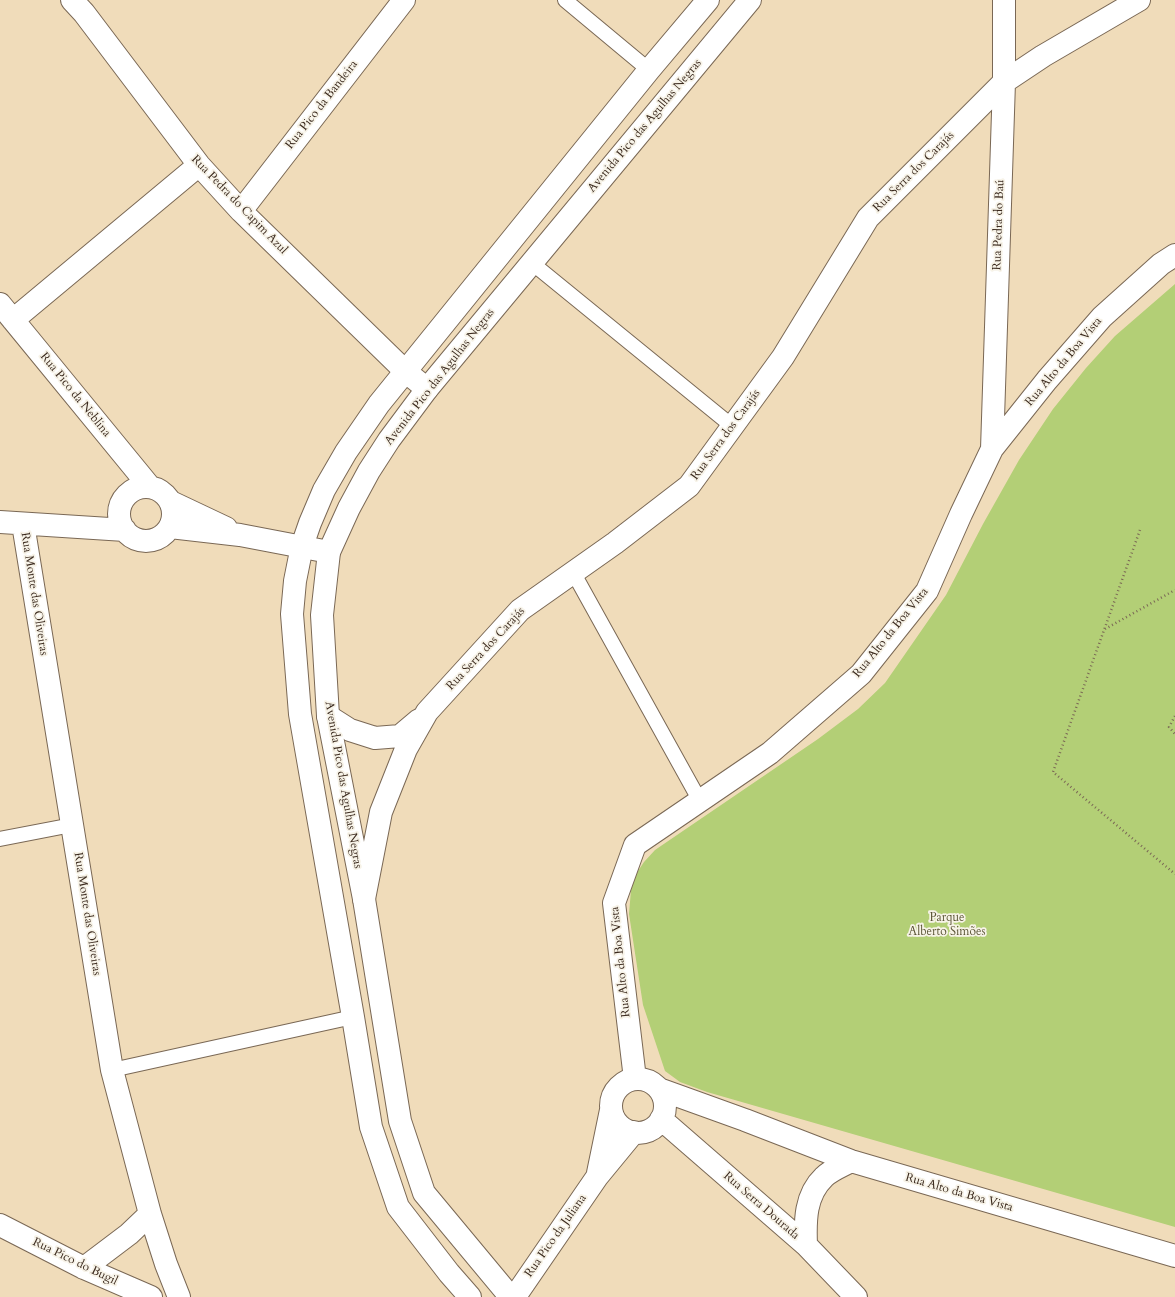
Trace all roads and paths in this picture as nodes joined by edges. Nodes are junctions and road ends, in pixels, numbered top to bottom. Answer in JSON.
{"nodes":[{"id":1,"x":404,"y":0,"type":"edge"},
{"id":2,"x":566,"y":0,"type":"edge"},
{"id":3,"x":708,"y":0,"type":"edge"},
{"id":4,"x":750,"y":0,"type":"edge"},
{"id":5,"x":1004,"y":0,"type":"edge"},
{"id":6,"x":1138,"y":0,"type":"edge"},
{"id":7,"x":84,"y":4,"type":"edge"},
{"id":8,"x":649,"y":70,"type":"junction"},
{"id":9,"x":1004,"y":82,"type":"junction"},
{"id":10,"x":199,"y":165,"type":"junction"},
{"id":11,"x":241,"y":211,"type":"junction"},
{"id":12,"x":1175,"y":255,"type":"edge"},
{"id":13,"x":532,"y":263,"type":"junction"},
{"id":14,"x":6,"y":312,"type":"edge"},
{"id":15,"x":405,"y":371,"type":"junction"},
{"id":16,"x":427,"y":389,"type":"junction"},
{"id":17,"x":732,"y":426,"type":"junction"},
{"id":18,"x":992,"y":449,"type":"junction"},
{"id":19,"x":150,"y":487,"type":"junction"},
{"id":20,"x":171,"y":502,"type":"junction"},
{"id":21,"x":0,"y":522,"type":"edge"},
{"id":22,"x":23,"y":524,"type":"junction"},
{"id":23,"x":170,"y":527,"type":"junction"},
{"id":24,"x":125,"y":530,"type":"junction"},
{"id":25,"x":1140,"y":530,"type":"dead end"},
{"id":26,"x":240,"y":534,"type":"junction"},
{"id":27,"x":302,"y":546,"type":"junction"},
{"id":28,"x":329,"y":552,"type":"junction"},
{"id":29,"x":573,"y":572,"type":"junction"},
{"id":30,"x":1175,"y":590,"type":"edge"},
{"id":31,"x":1104,"y":629,"type":"junction"},
{"id":32,"x":427,"y":712,"type":"junction"},
{"id":33,"x":328,"y":716,"type":"junction"},
{"id":34,"x":1175,"y":716,"type":"edge"},
{"id":35,"x":1175,"y":734,"type":"edge"},
{"id":36,"x":700,"y":801,"type":"junction"},
{"id":37,"x":72,"y":826,"type":"junction"},
{"id":38,"x":0,"y":839,"type":"edge"},
{"id":39,"x":1175,"y":874,"type":"edge"},
{"id":40,"x":364,"y":899,"type":"junction"},
{"id":41,"x":353,"y":1018,"type":"junction"},
{"id":42,"x":112,"y":1070,"type":"junction"},
{"id":43,"x":635,"y":1080,"type":"junction"},
{"id":44,"x":662,"y":1105,"type":"junction"},
{"id":45,"x":611,"y":1110,"type":"junction"},
{"id":46,"x":634,"y":1132,"type":"junction"},
{"id":47,"x":850,"y":1161,"type":"junction"},
{"id":48,"x":597,"y":1178,"type":"junction"},
{"id":49,"x":150,"y":1214,"type":"junction"},
{"id":50,"x":0,"y":1225,"type":"edge"},
{"id":51,"x":806,"y":1245,"type":"junction"},
{"id":52,"x":1175,"y":1256,"type":"edge"},
{"id":53,"x":84,"y":1268,"type":"junction"},
{"id":54,"x":511,"y":1296,"type":"edge"},
{"id":55,"x":151,"y":1297,"type":"edge"},
{"id":56,"x":179,"y":1297,"type":"edge"},
{"id":57,"x":470,"y":1297,"type":"edge"},
{"id":58,"x":856,"y":1297,"type":"edge"}],
"edges":[{"from":1,"to":11,"type":"street","name":"Rua Pico da Bandeira"},
{"from":2,"to":8,"type":"lane"},
{"from":3,"to":8,"type":"street"},
{"from":4,"to":13,"type":"street","name":"Avenida Pico das Agulhas Negras"},
{"from":5,"to":9,"type":"street","name":"Rua Pedra do Baú"},
{"from":6,"to":9,"type":"street","name":"Rua Serra dos Carajás"},
{"from":7,"to":10,"type":"street","name":"Rua Pedra do Capim Azul"},
{"from":8,"to":15,"type":"street"},
{"from":9,"to":17,"type":"street","name":"Rua Serra dos Carajás"},
{"from":9,"to":18,"type":"street","name":"Rua Pedra do Baú"},
{"from":10,"to":11,"type":"street","name":"Rua Pedra do Capim Azul"},
{"from":10,"to":14,"type":"street"},
{"from":11,"to":15,"type":"street","name":"Rua Pedra do Capim Azul"},
{"from":12,"to":18,"type":"street","name":"Rua Alto da Boa Vista"},
{"from":13,"to":16,"type":"street","name":"Avenida Pico das Agulhas Negras"},
{"from":13,"to":17,"type":"lane"},
{"from":14,"to":19,"type":"street","name":"Rua Pico da Neblina"},
{"from":15,"to":16,"type":"street","name":"Rua Pedra do Capim Azul"},
{"from":15,"to":27,"type":"street"},
{"from":16,"to":28,"type":"street","name":"Avenida Pico das Agulhas Negras"},
{"from":17,"to":29,"type":"street","name":"Rua Serra dos Carajás"},
{"from":18,"to":36,"type":"street","name":"Rua Alto da Boa Vista"},
{"from":19,"to":20,"type":"street"},
{"from":19,"to":24,"type":"street"},
{"from":20,"to":23,"type":"street"},
{"from":20,"to":26,"type":"street"},
{"from":21,"to":22,"type":"street"},
{"from":22,"to":24,"type":"street"},
{"from":22,"to":37,"type":"street","name":"Rua Monte das Oliveiras"},
{"from":23,"to":24,"type":"street"},
{"from":23,"to":26,"type":"street"},
{"from":25,"to":31,"type":"path"},
{"from":26,"to":27,"type":"street"},
{"from":27,"to":28,"type":"street"},
{"from":27,"to":41,"type":"street"},
{"from":28,"to":33,"type":"street","name":"Avenida Pico das Agulhas Negras"},
{"from":29,"to":32,"type":"street","name":"Rua Serra dos Carajás"},
{"from":29,"to":36,"type":"lane"},
{"from":30,"to":31,"type":"path"},
{"from":31,"to":39,"type":"path"},
{"from":32,"to":33,"type":"street"},
{"from":32,"to":40,"type":"street","name":"Rua Serra dos Carajás"},
{"from":33,"to":40,"type":"street","name":"Avenida Pico das Agulhas Negras"},
{"from":34,"to":35,"type":"path"},
{"from":36,"to":43,"type":"street","name":"Rua Alto da Boa Vista"},
{"from":37,"to":38,"type":"lane"},
{"from":37,"to":42,"type":"street","name":"Rua Monte das Oliveiras"},
{"from":40,"to":54,"type":"street","name":"Avenida Pico das Agulhas Negras"},
{"from":41,"to":42,"type":"lane"},
{"from":41,"to":57,"type":"street"},
{"from":42,"to":49,"type":"street","name":"Rua Monte das Oliveiras"},
{"from":43,"to":44,"type":"street"},
{"from":43,"to":45,"type":"street"},
{"from":44,"to":46,"type":"street"},
{"from":44,"to":47,"type":"street","name":"Rua Alto da Boa Vista"},
{"from":44,"to":51,"type":"street","name":"Rua Serra Dourada"},
{"from":45,"to":46,"type":"street"},
{"from":45,"to":48,"type":"street","name":"Rua Pico da Juliana"},
{"from":46,"to":48,"type":"street","name":"Rua Pico da Juliana"},
{"from":47,"to":51,"type":"street"},
{"from":47,"to":52,"type":"street","name":"Rua Alto da Boa Vista"},
{"from":48,"to":54,"type":"street","name":"Rua Pico da Juliana"},
{"from":49,"to":53,"type":"street"},
{"from":49,"to":56,"type":"street","name":"Rua Monte das Oliveiras"},
{"from":50,"to":53,"type":"street","name":"Rua Pico do Bugil"},
{"from":51,"to":58,"type":"street","name":"Rua Serra Dourada"},
{"from":53,"to":55,"type":"street","name":"Rua Pico do Bugil"}]}
